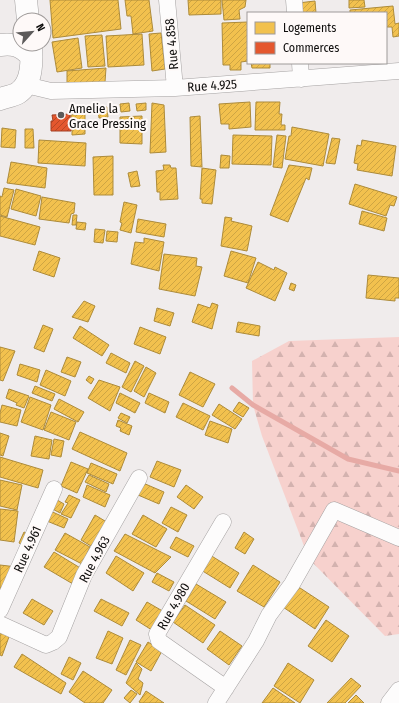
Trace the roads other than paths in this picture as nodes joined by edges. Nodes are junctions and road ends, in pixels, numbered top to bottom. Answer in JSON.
{"nodes":[{"id":1,"x":26,"y":0,"type":"edge"},
{"id":2,"x":167,"y":0,"type":"edge"},
{"id":3,"x":294,"y":0,"type":"edge"},
{"id":4,"x":27,"y":12,"type":"edge"},
{"id":5,"x":295,"y":12,"type":"edge"},
{"id":6,"x":0,"y":45,"type":"edge"},
{"id":7,"x":12,"y":45,"type":"edge"},
{"id":8,"x":31,"y":52,"type":"edge"},
{"id":9,"x":300,"y":71,"type":"edge"},
{"id":10,"x":399,"y":71,"type":"edge"},
{"id":11,"x":175,"y":88,"type":"junction"},
{"id":12,"x":9,"y":92,"type":"edge"},
{"id":13,"x":139,"y":478,"type":"dead end"},
{"id":14,"x":54,"y":488,"type":"dead end"},
{"id":15,"x":223,"y":522,"type":"dead end"},
{"id":16,"x":399,"y":538,"type":"edge"},
{"id":17,"x":0,"y":610,"type":"edge"},
{"id":18,"x":0,"y":624,"type":"edge"},
{"id":19,"x":226,"y":688,"type":"junction"},
{"id":20,"x":399,"y":690,"type":"edge"},
{"id":21,"x":216,"y":703,"type":"edge"},
{"id":22,"x":389,"y":703,"type":"edge"}],
"edges":[{"from":1,"to":4,"type":"main road"},
{"from":2,"to":11,"type":"street","name":"Rue 4.858"},
{"from":3,"to":5,"type":"street"},
{"from":6,"to":7,"type":"main road"},
{"from":8,"to":12,"type":"main road"},
{"from":9,"to":10,"type":"street","name":"Rue 4.925"},
{"from":9,"to":11,"type":"street","name":"Rue 4.925"},
{"from":11,"to":12,"type":"street","name":"Rue 4.925"},
{"from":13,"to":18,"type":"street","name":"Rue 4.963"},
{"from":14,"to":17,"type":"street","name":"Rue 4.961"},
{"from":15,"to":19,"type":"street","name":"Rue 4.980"},
{"from":16,"to":19,"type":"street"},
{"from":19,"to":21,"type":"street"},
{"from":20,"to":22,"type":"street"}]}
